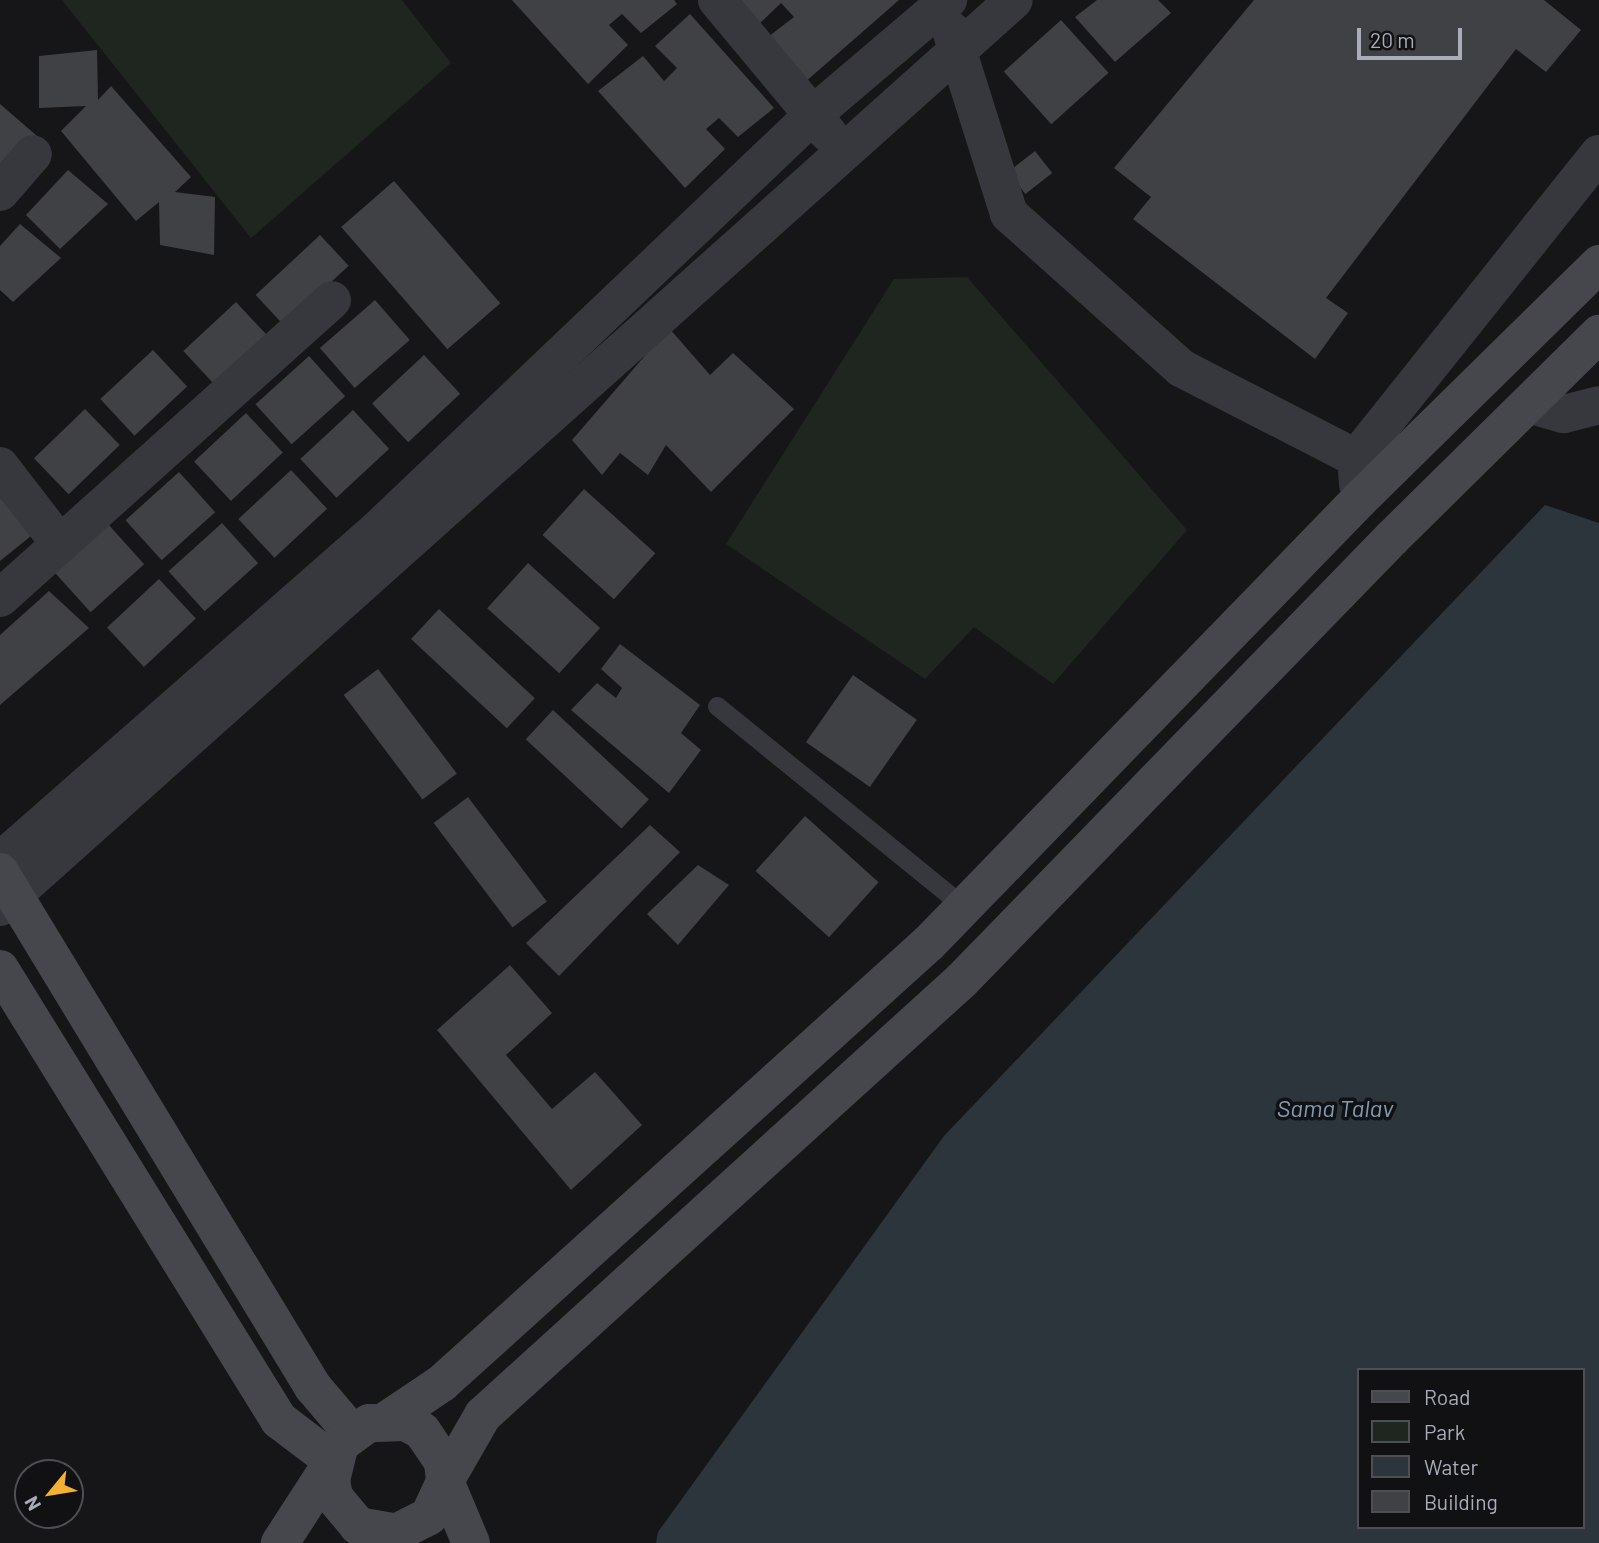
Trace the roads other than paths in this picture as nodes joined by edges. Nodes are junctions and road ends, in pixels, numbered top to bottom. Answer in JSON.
{"nodes":[{"id":1,"x":717,"y":0,"type":"edge"},
{"id":2,"x":1014,"y":0,"type":"edge"},
{"id":3,"x":944,"y":3,"type":"edge"},
{"id":4,"x":959,"y":49,"type":"junction"},
{"id":5,"x":815,"y":113,"type":"junction"},
{"id":6,"x":33,"y":154,"type":"dead end"},
{"id":7,"x":842,"y":154,"type":"junction"},
{"id":8,"x":1599,"y":154,"type":"edge"},
{"id":9,"x":0,"y":192,"type":"edge"},
{"id":10,"x":1599,"y":264,"type":"edge"},
{"id":11,"x":332,"y":300,"type":"dead end"},
{"id":12,"x":1599,"y":334,"type":"edge"},
{"id":13,"x":538,"y":377,"type":"junction"},
{"id":14,"x":564,"y":404,"type":"junction"},
{"id":15,"x":1528,"y":404,"type":"junction"},
{"id":16,"x":1599,"y":405,"type":"edge"},
{"id":17,"x":1356,"y":458,"type":"junction"},
{"id":18,"x":0,"y":466,"type":"edge"},
{"id":19,"x":1359,"y":500,"type":"junction"},
{"id":20,"x":388,"y":543,"type":"junction"},
{"id":21,"x":60,"y":544,"type":"junction"},
{"id":22,"x":0,"y":598,"type":"edge"},
{"id":23,"x":717,"y":706,"type":"dead end"},
{"id":24,"x":3,"y":884,"type":"edge"},
{"id":25,"x":964,"y":907,"type":"junction"},
{"id":26,"x":0,"y":969,"type":"edge"},
{"id":27,"x":880,"y":988,"type":"junction"},
{"id":28,"x":913,"y":1024,"type":"junction"},
{"id":29,"x":731,"y":1122,"type":"junction"},
{"id":30,"x":766,"y":1157,"type":"junction"},
{"id":31,"x":387,"y":1420,"type":"junction"},
{"id":32,"x":342,"y":1447,"type":"junction"},
{"id":33,"x":445,"y":1481,"type":"junction"},
{"id":34,"x":388,"y":1540,"type":"edge"},
{"id":35,"x":280,"y":1543,"type":"edge"},
{"id":36,"x":471,"y":1543,"type":"edge"}],
"edges":[{"from":1,"to":5,"type":"street"},
{"from":2,"to":4,"type":"street"},
{"from":3,"to":4,"type":"street"},
{"from":3,"to":5,"type":"street"},
{"from":4,"to":7,"type":"street"},
{"from":4,"to":17,"type":"street"},
{"from":5,"to":7,"type":"street"},
{"from":5,"to":13,"type":"street"},
{"from":6,"to":9,"type":"street"},
{"from":7,"to":14,"type":"street"},
{"from":8,"to":17,"type":"street"},
{"from":10,"to":19,"type":"main road"},
{"from":11,"to":21,"type":"street"},
{"from":12,"to":15,"type":"main road"},
{"from":13,"to":14,"type":"street"},
{"from":13,"to":20,"type":"street"},
{"from":14,"to":20,"type":"street"},
{"from":15,"to":16,"type":"street"},
{"from":15,"to":28,"type":"main road"},
{"from":17,"to":19,"type":"street"},
{"from":18,"to":21,"type":"street"},
{"from":19,"to":25,"type":"main road"},
{"from":20,"to":24,"type":"street"},
{"from":21,"to":22,"type":"street"},
{"from":23,"to":25,"type":"lane"},
{"from":24,"to":32,"type":"main road"},
{"from":25,"to":27,"type":"main road"},
{"from":26,"to":32,"type":"main road"},
{"from":27,"to":28,"type":"main road"},
{"from":27,"to":29,"type":"main road"},
{"from":28,"to":30,"type":"main road"},
{"from":29,"to":30,"type":"main road"},
{"from":29,"to":31,"type":"main road"},
{"from":30,"to":33,"type":"main road"},
{"from":31,"to":32,"type":"main road"},
{"from":31,"to":33,"type":"main road"},
{"from":32,"to":34,"type":"main road"},
{"from":32,"to":35,"type":"main road"},
{"from":33,"to":34,"type":"main road"},
{"from":33,"to":36,"type":"main road"}]}
